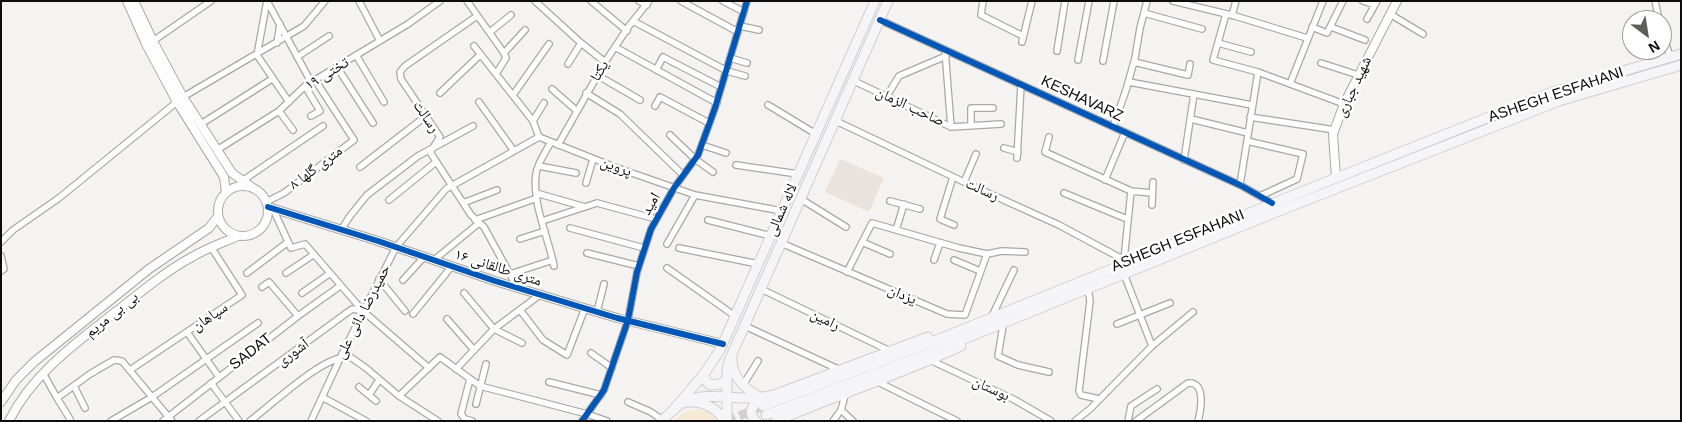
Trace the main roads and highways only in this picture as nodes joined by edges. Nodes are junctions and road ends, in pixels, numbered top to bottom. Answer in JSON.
{"nodes":[{"id":1,"x":875,"y":1,"type":"edge"},
{"id":2,"x":888,"y":1,"type":"edge"},
{"id":3,"x":1681,"y":54,"type":"edge"},
{"id":4,"x":1681,"y":65,"type":"edge"},
{"id":5,"x":804,"y":161,"type":"junction"},
{"id":6,"x":815,"y":166,"type":"junction"},
{"id":7,"x":1043,"y":301,"type":"junction"},
{"id":8,"x":733,"y":353,"type":"junction"},
{"id":9,"x":704,"y":374,"type":"junction"},
{"id":10,"x":727,"y":379,"type":"junction"},
{"id":11,"x":727,"y":397,"type":"junction"},
{"id":12,"x":684,"y":403,"type":"junction"},
{"id":13,"x":763,"y":404,"type":"junction"},
{"id":14,"x":674,"y":409,"type":"junction"},
{"id":15,"x":662,"y":420,"type":"edge"},
{"id":16,"x":726,"y":421,"type":"edge"},
{"id":17,"x":756,"y":421,"type":"edge"},
{"id":18,"x":776,"y":421,"type":"tunnel mouth"}],
"edges":[{"from":1,"to":5,"type":"main road","name":"لاله شمالی"},
{"from":2,"to":6,"type":"main road","name":"لاله شمالی"},
{"from":3,"to":7,"type":"main road","name":"ASHEGH ESFAHANI"},
{"from":4,"to":7,"type":"main road","name":"ASHEGH ESFAHANI"},
{"from":5,"to":6,"type":"main road"},
{"from":5,"to":9,"type":"main road","name":"لاله شمالی"},
{"from":6,"to":8,"type":"main road","name":"لاله شمالی"},
{"from":7,"to":13,"type":"main road","name":"ASHEGH ESFAHANI"},
{"from":7,"to":13,"type":"main road"},
{"from":7,"to":18,"type":"main road"},
{"from":8,"to":10,"type":"main road","name":"لاله شمالی"},
{"from":8,"to":13,"type":"main road"},
{"from":9,"to":10,"type":"main road"},
{"from":9,"to":14,"type":"main road","name":"لاله شمالی"},
{"from":10,"to":11,"type":"main road","name":"لاله شمالی"},
{"from":11,"to":12,"type":"main road"},
{"from":11,"to":13,"type":"main road"},
{"from":11,"to":16,"type":"main road","name":"لاله شمالی"},
{"from":12,"to":14,"type":"main road"},
{"from":12,"to":16,"type":"main road"},
{"from":13,"to":17,"type":"main road"},
{"from":14,"to":15,"type":"main road"}]}
